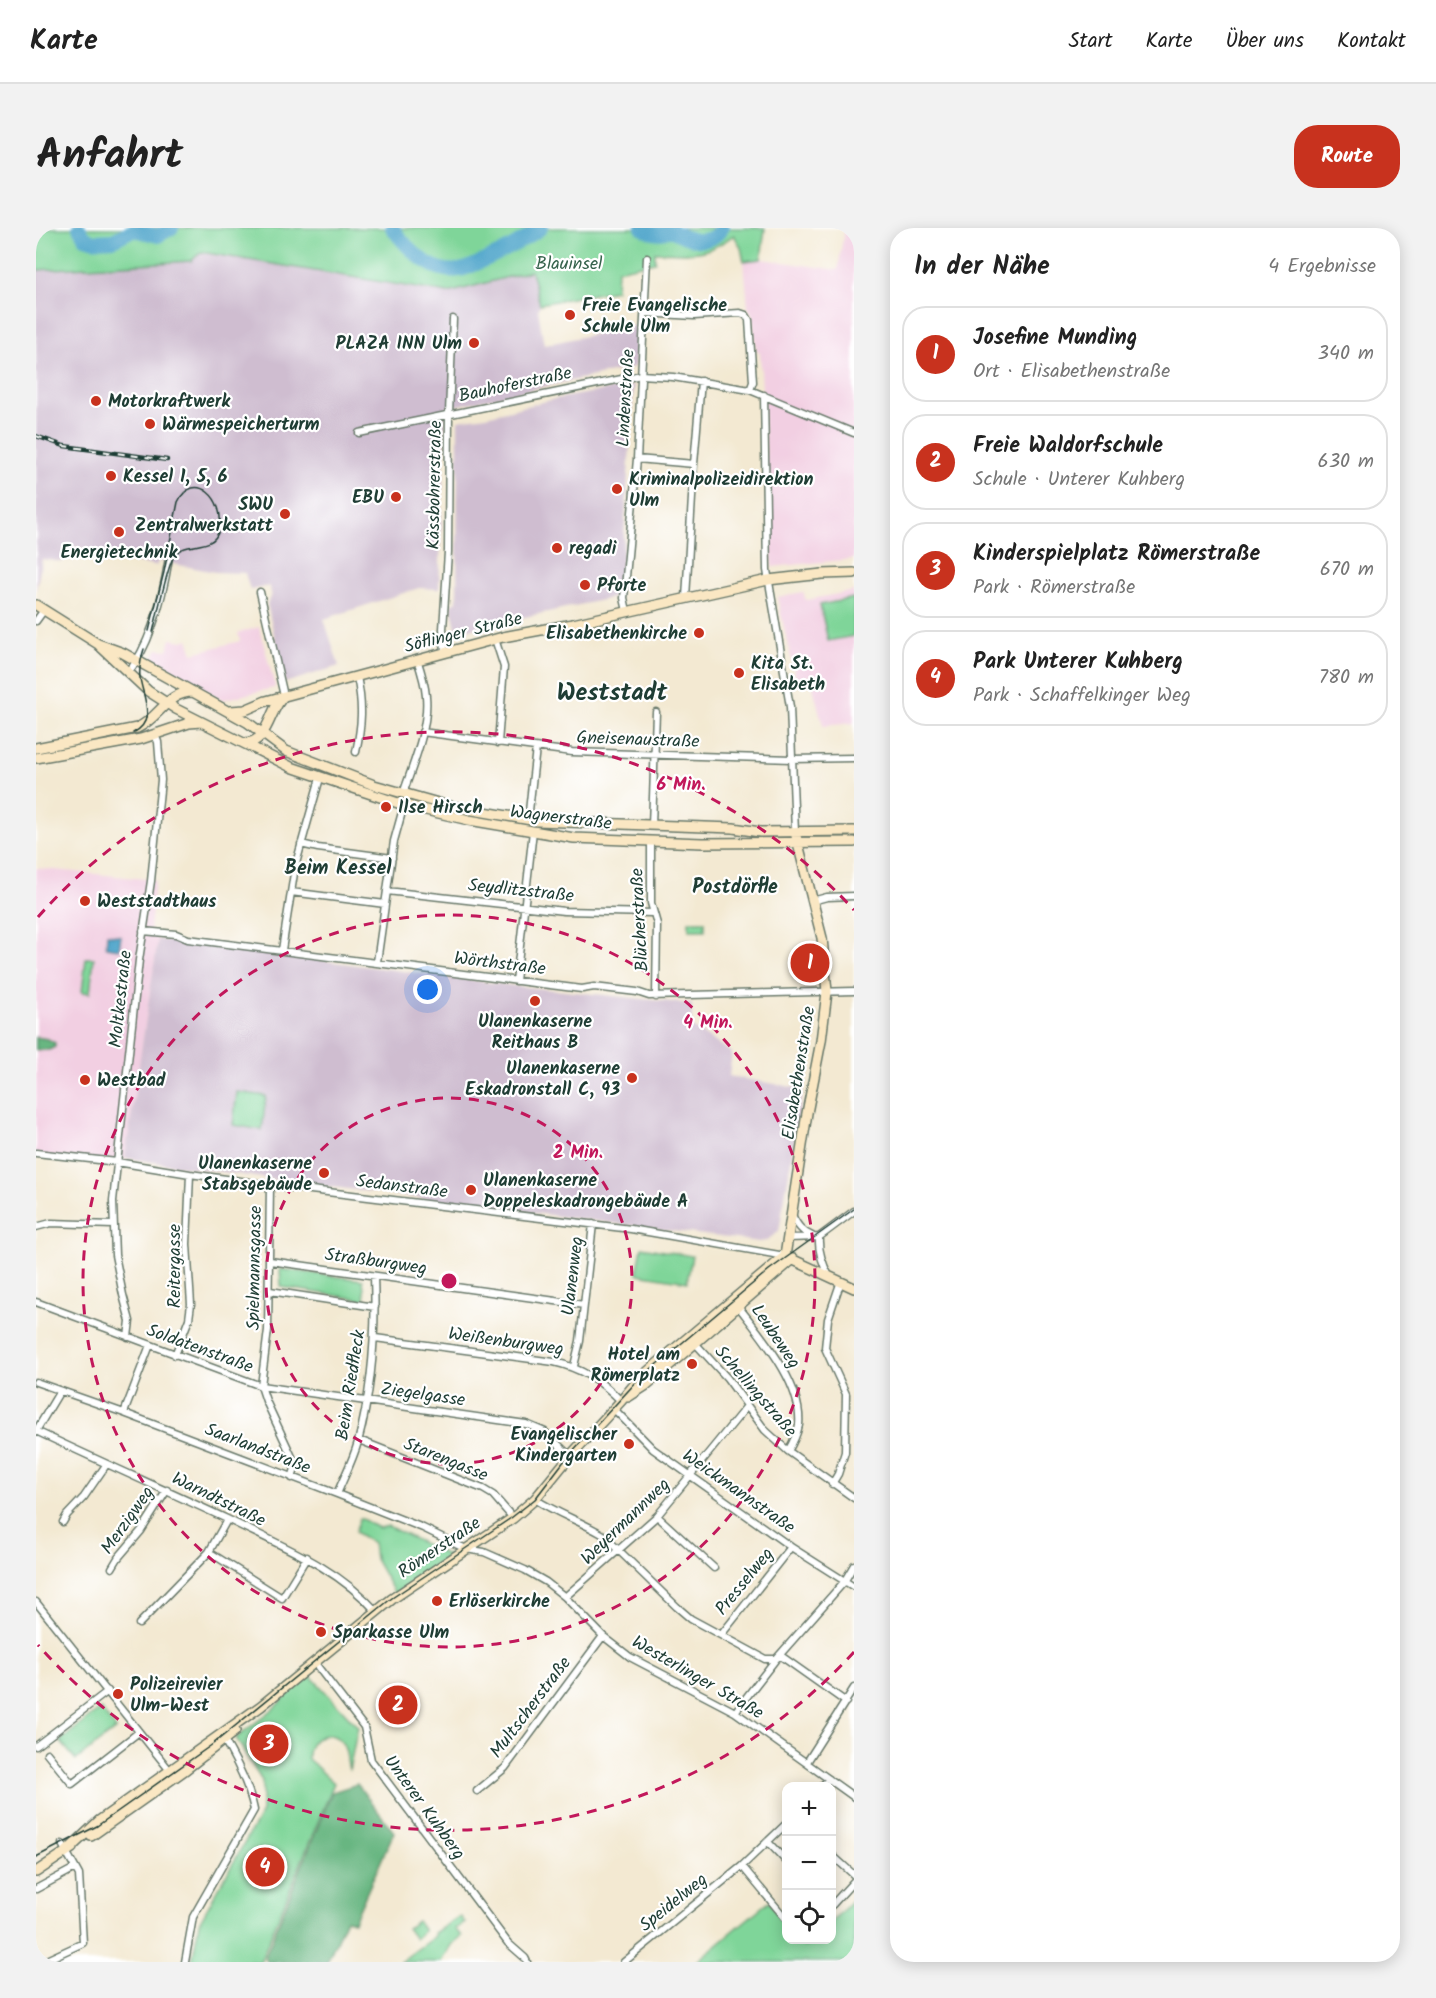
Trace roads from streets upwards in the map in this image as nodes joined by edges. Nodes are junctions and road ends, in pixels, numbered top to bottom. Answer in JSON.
{"nodes":[{"id":1,"x":647,"y":258,"type":"dead end"},
{"id":2,"x":645,"y":313,"type":"junction"},
{"id":3,"x":453,"y":319,"type":"dead end"},
{"id":4,"x":641,"y":375,"type":"junction"},
{"id":5,"x":701,"y":381,"type":"junction"},
{"id":6,"x":750,"y":390,"type":"junction"},
{"id":7,"x":764,"y":395,"type":"junction"},
{"id":8,"x":449,"y":414,"type":"junction"},
{"id":9,"x":359,"y":433,"type":"dead end"},
{"id":10,"x":854,"y":433,"type":"edge"},
{"id":11,"x":637,"y":459,"type":"junction"},
{"id":12,"x":694,"y":464,"type":"junction"},
{"id":13,"x":169,"y":558,"type":"dead end"},
{"id":14,"x":854,"y":573,"type":"edge"},
{"id":15,"x":768,"y":580,"type":"junction"},
{"id":16,"x":260,"y":592,"type":"dead end"},
{"id":17,"x":686,"y":598,"type":"junction"},
{"id":18,"x":40,"y":608,"type":"edge"},
{"id":19,"x":627,"y":611,"type":"junction"},
{"id":20,"x":36,"y":621,"type":"edge"},
{"id":21,"x":495,"y":639,"type":"junction"},
{"id":22,"x":98,"y":644,"type":"junction"},
{"id":23,"x":445,"y":651,"type":"junction"},
{"id":24,"x":417,"y":659,"type":"junction"},
{"id":25,"x":136,"y":661,"type":"junction"},
{"id":26,"x":128,"y":673,"type":"junction"},
{"id":27,"x":357,"y":677,"type":"junction"},
{"id":28,"x":193,"y":692,"type":"junction"},
{"id":29,"x":284,"y":696,"type":"junction"},
{"id":30,"x":165,"y":703,"type":"junction"},
{"id":31,"x":225,"y":710,"type":"junction"},
{"id":32,"x":656,"y":712,"type":"dead end"},
{"id":33,"x":153,"y":717,"type":"junction"},
{"id":34,"x":204,"y":723,"type":"junction"},
{"id":35,"x":422,"y":732,"type":"junction"},
{"id":36,"x":262,"y":733,"type":"junction"},
{"id":37,"x":155,"y":735,"type":"junction"},
{"id":38,"x":243,"y":742,"type":"junction"},
{"id":39,"x":498,"y":743,"type":"junction"},
{"id":40,"x":36,"y":748,"type":"edge"},
{"id":41,"x":536,"y":748,"type":"junction"},
{"id":42,"x":356,"y":752,"type":"dead end"},
{"id":43,"x":654,"y":755,"type":"junction"},
{"id":44,"x":854,"y":758,"type":"edge"},
{"id":45,"x":36,"y":759,"type":"edge"},
{"id":46,"x":791,"y":759,"type":"junction"},
{"id":47,"x":320,"y":778,"type":"junction"},
{"id":48,"x":403,"y":794,"type":"junction"},
{"id":49,"x":404,"y":805,"type":"junction"},
{"id":50,"x":528,"y":820,"type":"junction"},
{"id":51,"x":652,"y":826,"type":"junction"},
{"id":52,"x":533,"y":831,"type":"junction"},
{"id":53,"x":854,"y":831,"type":"edge"},
{"id":54,"x":795,"y":832,"type":"junction"},
{"id":55,"x":651,"y":842,"type":"junction"},
{"id":56,"x":854,"y":843,"type":"edge"},
{"id":57,"x":301,"y":844,"type":"junction"},
{"id":58,"x":797,"y":844,"type":"junction"},
{"id":59,"x":392,"y":858,"type":"junction"},
{"id":60,"x":291,"y":891,"type":"junction"},
{"id":61,"x":387,"y":891,"type":"junction"},
{"id":62,"x":854,"y":896,"type":"edge"},
{"id":63,"x":812,"y":902,"type":"junction"},
{"id":64,"x":385,"y":904,"type":"junction"},
{"id":65,"x":524,"y":906,"type":"junction"},
{"id":66,"x":653,"y":913,"type":"junction"},
{"id":67,"x":143,"y":931,"type":"junction"},
{"id":68,"x":282,"y":950,"type":"junction"},
{"id":69,"x":377,"y":962,"type":"junction"},
{"id":70,"x":516,"y":981,"type":"junction"},
{"id":71,"x":854,"y":991,"type":"edge"},
{"id":72,"x":827,"y":992,"type":"junction"},
{"id":73,"x":656,"y":997,"type":"junction"},
{"id":74,"x":36,"y":1153,"type":"edge"},
{"id":75,"x":117,"y":1162,"type":"junction"},
{"id":76,"x":190,"y":1174,"type":"junction"},
{"id":77,"x":270,"y":1185,"type":"junction"},
{"id":78,"x":854,"y":1211,"type":"edge"},
{"id":79,"x":792,"y":1215,"type":"junction"},
{"id":80,"x":593,"y":1224,"type":"junction"},
{"id":81,"x":113,"y":1225,"type":"junction"},
{"id":82,"x":36,"y":1227,"type":"edge"},
{"id":83,"x":816,"y":1236,"type":"junction"},
{"id":84,"x":788,"y":1238,"type":"junction"},
{"id":85,"x":789,"y":1258,"type":"junction"},
{"id":86,"x":270,"y":1261,"type":"junction"},
{"id":87,"x":771,"y":1272,"type":"junction"},
{"id":88,"x":374,"y":1276,"type":"junction"},
{"id":89,"x":829,"y":1276,"type":"junction"},
{"id":90,"x":841,"y":1281,"type":"junction"},
{"id":91,"x":854,"y":1288,"type":"edge"},
{"id":92,"x":270,"y":1291,"type":"junction"},
{"id":93,"x":36,"y":1302,"type":"edge"},
{"id":94,"x":584,"y":1305,"type":"junction"},
{"id":95,"x":738,"y":1306,"type":"junction"},
{"id":96,"x":375,"y":1307,"type":"junction"},
{"id":97,"x":128,"y":1337,"type":"junction"},
{"id":98,"x":375,"y":1338,"type":"junction"},
{"id":99,"x":695,"y":1343,"type":"junction"},
{"id":100,"x":150,"y":1345,"type":"junction"},
{"id":101,"x":176,"y":1354,"type":"junction"},
{"id":102,"x":574,"y":1366,"type":"junction"},
{"id":103,"x":36,"y":1382,"type":"edge"},
{"id":104,"x":261,"y":1386,"type":"junction"},
{"id":105,"x":60,"y":1391,"type":"junction"},
{"id":106,"x":366,"y":1401,"type":"junction"},
{"id":107,"x":621,"y":1401,"type":"junction"},
{"id":108,"x":747,"y":1406,"type":"junction"},
{"id":109,"x":614,"y":1409,"type":"junction"},
{"id":110,"x":124,"y":1413,"type":"junction"},
{"id":111,"x":36,"y":1431,"type":"edge"},
{"id":112,"x":359,"y":1440,"type":"junction"},
{"id":113,"x":788,"y":1451,"type":"junction"},
{"id":114,"x":570,"y":1456,"type":"junction"},
{"id":115,"x":106,"y":1465,"type":"junction"},
{"id":116,"x":692,"y":1476,"type":"junction"},
{"id":117,"x":292,"y":1478,"type":"junction"},
{"id":118,"x":832,"y":1484,"type":"junction"},
{"id":119,"x":167,"y":1490,"type":"junction"},
{"id":120,"x":338,"y":1494,"type":"junction"},
{"id":121,"x":854,"y":1498,"type":"edge"},
{"id":122,"x":535,"y":1499,"type":"junction"},
{"id":123,"x":657,"y":1516,"type":"junction"},
{"id":124,"x":513,"y":1518,"type":"junction"},
{"id":125,"x":227,"y":1520,"type":"junction"},
{"id":126,"x":63,"y":1522,"type":"dead end"},
{"id":127,"x":791,"y":1546,"type":"junction"},
{"id":128,"x":466,"y":1549,"type":"junction"},
{"id":129,"x":618,"y":1550,"type":"junction"},
{"id":130,"x":209,"y":1552,"type":"junction"},
{"id":131,"x":307,"y":1557,"type":"junction"},
{"id":132,"x":854,"y":1565,"type":"edge"},
{"id":133,"x":112,"y":1568,"type":"dead end"},
{"id":134,"x":714,"y":1568,"type":"dead end"},
{"id":135,"x":844,"y":1582,"type":"junction"},
{"id":136,"x":854,"y":1587,"type":"edge"},
{"id":137,"x":564,"y":1597,"type":"junction"},
{"id":138,"x":36,"y":1602,"type":"edge"},
{"id":139,"x":377,"y":1612,"type":"junction"},
{"id":140,"x":139,"y":1624,"type":"dead end"},
{"id":141,"x":721,"y":1635,"type":"junction"},
{"id":142,"x":603,"y":1636,"type":"junction"},
{"id":143,"x":778,"y":1658,"type":"junction"},
{"id":144,"x":314,"y":1662,"type":"junction"},
{"id":145,"x":854,"y":1688,"type":"edge"},
{"id":146,"x":108,"y":1691,"type":"junction"},
{"id":147,"x":846,"y":1702,"type":"junction"},
{"id":148,"x":735,"y":1712,"type":"junction"},
{"id":149,"x":139,"y":1732,"type":"junction"},
{"id":150,"x":223,"y":1738,"type":"junction"},
{"id":151,"x":37,"y":1744,"type":"edge"},
{"id":152,"x":47,"y":1753,"type":"dead end"},
{"id":153,"x":807,"y":1762,"type":"junction"},
{"id":154,"x":172,"y":1774,"type":"junction"},
{"id":155,"x":829,"y":1779,"type":"junction"},
{"id":156,"x":826,"y":1782,"type":"edge"},
{"id":157,"x":477,"y":1791,"type":"dead end"},
{"id":158,"x":854,"y":1797,"type":"edge"},
{"id":159,"x":782,"y":1828,"type":"edge"},
{"id":160,"x":768,"y":1842,"type":"junction"},
{"id":161,"x":65,"y":1847,"type":"junction"},
{"id":162,"x":782,"y":1858,"type":"edge"},
{"id":163,"x":836,"y":1859,"type":"edge"},
{"id":164,"x":742,"y":1866,"type":"junction"},
{"id":165,"x":75,"y":1868,"type":"junction"},
{"id":166,"x":36,"y":1872,"type":"edge"},
{"id":167,"x":854,"y":1875,"type":"edge"},
{"id":168,"x":854,"y":1881,"type":"edge"},
{"id":169,"x":36,"y":1889,"type":"edge"},
{"id":170,"x":836,"y":1900,"type":"edge"},
{"id":171,"x":782,"y":1914,"type":"edge"},
{"id":172,"x":42,"y":1962,"type":"edge"},
{"id":173,"x":185,"y":1962,"type":"edge"},
{"id":174,"x":527,"y":1962,"type":"edge"},
{"id":175,"x":624,"y":1962,"type":"edge"}],
"edges":[{"from":1,"to":2,"type":"street","name":"Lindenstraße"},
{"from":2,"to":4,"type":"street","name":"Lindenstraße"},
{"from":2,"to":6,"type":"street"},
{"from":3,"to":8,"type":"street","name":"Kässbohrerstraße"},
{"from":4,"to":5,"type":"street","name":"Bauhoferstraße"},
{"from":4,"to":8,"type":"street","name":"Bauhoferstraße"},
{"from":4,"to":11,"type":"street","name":"Lindenstraße"},
{"from":5,"to":6,"type":"street","name":"Bauhoferstraße"},
{"from":5,"to":12,"type":"street"},
{"from":6,"to":7,"type":"street","name":"Bauhoferstraße"},
{"from":7,"to":10,"type":"street","name":"Bauhoferstraße"},
{"from":7,"to":15,"type":"street"},
{"from":8,"to":9,"type":"street","name":"Bauhoferstraße"},
{"from":8,"to":23,"type":"street","name":"Kässbohrerstraße"},
{"from":11,"to":12,"type":"street"},
{"from":11,"to":19,"type":"street","name":"Lindenstraße"},
{"from":12,"to":17,"type":"street"},
{"from":13,"to":25,"type":"street"},
{"from":14,"to":15,"type":"street","name":"Söflinger Straße"},
{"from":15,"to":17,"type":"street","name":"Söflinger Straße"},
{"from":15,"to":46,"type":"street"},
{"from":16,"to":29,"type":"street"},
{"from":17,"to":19,"type":"street","name":"Söflinger Straße"},
{"from":18,"to":20,"type":"street"},
{"from":18,"to":22,"type":"street"},
{"from":19,"to":21,"type":"street","name":"Söflinger Straße"},
{"from":21,"to":23,"type":"street","name":"Söflinger Straße"},
{"from":21,"to":39,"type":"street"},
{"from":22,"to":25,"type":"street","name":"Wagnerstraße"},
{"from":22,"to":26,"type":"street","name":"Wagnerstraße"},
{"from":23,"to":24,"type":"street","name":"Söflinger Straße"},
{"from":24,"to":27,"type":"street","name":"Söflinger Straße"},
{"from":24,"to":35,"type":"street"},
{"from":25,"to":26,"type":"street"},
{"from":25,"to":28,"type":"street","name":"Wagnerstraße"},
{"from":26,"to":30,"type":"street","name":"Wagnerstraße"},
{"from":27,"to":29,"type":"street","name":"Söflinger Straße"},
{"from":27,"to":42,"type":"street"},
{"from":28,"to":30,"type":"street"},
{"from":28,"to":31,"type":"street","name":"Wagnerstraße"},
{"from":29,"to":31,"type":"street","name":"Söflinger Straße"},
{"from":29,"to":36,"type":"street"},
{"from":30,"to":33,"type":"street"},
{"from":30,"to":34,"type":"street","name":"Wagnerstraße"},
{"from":31,"to":36,"type":"street","name":"Wagnerstraße"},
{"from":32,"to":43,"type":"street"},
{"from":33,"to":37,"type":"street"},
{"from":33,"to":40,"type":"street"},
{"from":34,"to":37,"type":"street"},
{"from":34,"to":38,"type":"street","name":"Wagnerstraße"},
{"from":35,"to":39,"type":"street","name":"Gneisenaustraße"},
{"from":35,"to":48,"type":"street"},
{"from":36,"to":38,"type":"street"},
{"from":36,"to":48,"type":"street","name":"Wagnerstraße"},
{"from":37,"to":45,"type":"street"},
{"from":37,"to":67,"type":"street","name":"Moltkestraße"},
{"from":38,"to":47,"type":"street","name":"Wagnerstraße"},
{"from":39,"to":41,"type":"street","name":"Gneisenaustraße"},
{"from":41,"to":43,"type":"street","name":"Gneisenaustraße"},
{"from":41,"to":50,"type":"street"},
{"from":43,"to":46,"type":"street","name":"Gneisenaustraße"},
{"from":43,"to":51,"type":"street"},
{"from":44,"to":46,"type":"street","name":"Gneisenaustraße"},
{"from":46,"to":54,"type":"street"},
{"from":47,"to":49,"type":"street","name":"Wagnerstraße"},
{"from":47,"to":57,"type":"street"},
{"from":48,"to":50,"type":"street","name":"Wagnerstraße"},
{"from":49,"to":52,"type":"street","name":"Wagnerstraße"},
{"from":49,"to":59,"type":"street"},
{"from":50,"to":51,"type":"street","name":"Wagnerstraße"},
{"from":51,"to":54,"type":"street","name":"Wagnerstraße"},
{"from":51,"to":55,"type":"street"},
{"from":52,"to":55,"type":"street","name":"Wagnerstraße"},
{"from":52,"to":65,"type":"street"},
{"from":53,"to":54,"type":"street","name":"Wagnerstraße"},
{"from":54,"to":58,"type":"street","name":"Elisabethenstraße"},
{"from":55,"to":58,"type":"street","name":"Wagnerstraße"},
{"from":55,"to":66,"type":"street","name":"Blücherstraße"},
{"from":56,"to":58,"type":"street","name":"Wagnerstraße"},
{"from":57,"to":59,"type":"street"},
{"from":57,"to":60,"type":"street"},
{"from":58,"to":63,"type":"street","name":"Elisabethenstraße"},
{"from":59,"to":61,"type":"street"},
{"from":60,"to":64,"type":"street"},
{"from":60,"to":68,"type":"street"},
{"from":61,"to":64,"type":"street"},
{"from":61,"to":65,"type":"street","name":"Seydlitzstraße"},
{"from":62,"to":63,"type":"street"},
{"from":63,"to":72,"type":"street","name":"Elisabethenstraße"},
{"from":64,"to":69,"type":"street"},
{"from":65,"to":66,"type":"street","name":"Seydlitzstraße"},
{"from":65,"to":70,"type":"street"},
{"from":66,"to":73,"type":"street","name":"Blücherstraße"},
{"from":67,"to":68,"type":"street","name":"Wörthstraße"},
{"from":67,"to":75,"type":"street","name":"Moltkestraße"},
{"from":68,"to":69,"type":"street","name":"Wörthstraße"},
{"from":69,"to":70,"type":"street","name":"Wörthstraße"},
{"from":70,"to":73,"type":"street","name":"Wörthstraße"},
{"from":71,"to":72,"type":"street","name":"Wörthstraße"},
{"from":72,"to":73,"type":"street","name":"Wörthstraße"},
{"from":72,"to":79,"type":"street","name":"Elisabethenstraße"},
{"from":74,"to":75,"type":"street","name":"Sedanstraße"},
{"from":75,"to":76,"type":"street","name":"Sedanstraße"},
{"from":75,"to":81,"type":"street","name":"Moltkestraße"},
{"from":76,"to":77,"type":"street","name":"Sedanstraße"},
{"from":76,"to":101,"type":"street","name":"Reitergasse"},
{"from":77,"to":80,"type":"street","name":"Sedanstraße"},
{"from":77,"to":86,"type":"street","name":"Spielmannsgasse"},
{"from":78,"to":83,"type":"street"},
{"from":79,"to":83,"type":"street"},
{"from":79,"to":84,"type":"street","name":"Elisabethenstraße"},
{"from":80,"to":85,"type":"street","name":"Sedanstraße"},
{"from":80,"to":94,"type":"street","name":"Ulanenweg"},
{"from":81,"to":82,"type":"street"},
{"from":81,"to":97,"type":"street","name":"Moltkestraße"},
{"from":83,"to":84,"type":"street"},
{"from":83,"to":89,"type":"street"},
{"from":84,"to":85,"type":"street","name":"Elisabethenstraße"},
{"from":85,"to":87,"type":"street"},
{"from":85,"to":89,"type":"street"},
{"from":86,"to":88,"type":"street","name":"Straßburgweg"},
{"from":86,"to":92,"type":"street","name":"Spielmannsgasse"},
{"from":87,"to":95,"type":"street","name":"Römerstraße"},
{"from":87,"to":107,"type":"street","name":"Römerstraße"},
{"from":88,"to":94,"type":"street","name":"Straßburgweg"},
{"from":88,"to":96,"type":"street","name":"Beim Riedfleck"},
{"from":89,"to":90,"type":"street"},
{"from":90,"to":91,"type":"street"},
{"from":90,"to":118,"type":"street"},
{"from":92,"to":96,"type":"street"},
{"from":92,"to":104,"type":"street","name":"Spielmannsgasse"},
{"from":93,"to":97,"type":"street","name":"Soldatenstraße"},
{"from":94,"to":102,"type":"street","name":"Ulanenweg"},
{"from":95,"to":99,"type":"street","name":"Römerstraße"},
{"from":95,"to":113,"type":"street","name":"Leubeweg"},
{"from":96,"to":98,"type":"street","name":"Beim Riedfleck"},
{"from":97,"to":100,"type":"street","name":"Soldatenstraße"},
{"from":98,"to":102,"type":"street","name":"Weißenburgweg"},
{"from":98,"to":106,"type":"street","name":"Beim Riedfleck"},
{"from":99,"to":107,"type":"street","name":"Römerstraße"},
{"from":99,"to":108,"type":"street","name":"Schellingstraße"},
{"from":100,"to":101,"type":"street","name":"Soldatenstraße"},
{"from":100,"to":110,"type":"street"},
{"from":101,"to":104,"type":"street","name":"Soldatenstraße"},
{"from":102,"to":107,"type":"street","name":"Weißenburgweg"},
{"from":103,"to":105,"type":"street","name":"Saarlandstraße"},
{"from":104,"to":106,"type":"street","name":"Ziegelgasse"},
{"from":104,"to":117,"type":"street","name":"Soldatenstraße"},
{"from":105,"to":110,"type":"street","name":"Saarlandstraße"},
{"from":105,"to":111,"type":"street"},
{"from":106,"to":112,"type":"street","name":"Beim Riedfleck"},
{"from":106,"to":114,"type":"street","name":"Ziegelgasse"},
{"from":107,"to":109,"type":"street","name":"Römerstraße"},
{"from":108,"to":113,"type":"street","name":"Schellingstraße"},
{"from":108,"to":116,"type":"street","name":"Weyermannweg"},
{"from":109,"to":114,"type":"street","name":"Römerstraße"},
{"from":109,"to":116,"type":"street","name":"Weickmannstraße"},
{"from":110,"to":117,"type":"street","name":"Saarlandstraße"},
{"from":111,"to":115,"type":"street","name":"Warndtstraße"},
{"from":112,"to":120,"type":"street","name":"Beim Riedfleck"},
{"from":112,"to":124,"type":"street","name":"Starengasse"},
{"from":113,"to":118,"type":"street","name":"Schellingstraße"},
{"from":114,"to":122,"type":"street","name":"Römerstraße"},
{"from":115,"to":119,"type":"street","name":"Warndtstraße"},
{"from":115,"to":126,"type":"street"},
{"from":116,"to":123,"type":"street","name":"Weyermannweg"},
{"from":116,"to":127,"type":"street","name":"Weickmannstraße"},
{"from":117,"to":120,"type":"street","name":"Saarlandstraße"},
{"from":118,"to":121,"type":"street","name":"Schellingstraße"},
{"from":119,"to":125,"type":"street","name":"Warndtstraße"},
{"from":119,"to":133,"type":"street","name":"Merzigweg"},
{"from":120,"to":128,"type":"street","name":"Saarlandstraße"},
{"from":122,"to":124,"type":"street","name":"Römerstraße"},
{"from":122,"to":129,"type":"street"},
{"from":123,"to":129,"type":"street","name":"Weyermannweg"},
{"from":123,"to":134,"type":"street"},
{"from":124,"to":128,"type":"street","name":"Römerstraße"},
{"from":125,"to":130,"type":"street"},
{"from":125,"to":131,"type":"street","name":"Warndtstraße"},
{"from":127,"to":135,"type":"street","name":"Weickmannstraße"},
{"from":127,"to":141,"type":"street","name":"Presselweg"},
{"from":128,"to":137,"type":"street","name":"Westerlinger Straße"},
{"from":128,"to":139,"type":"street","name":"Römerstraße"},
{"from":129,"to":137,"type":"street","name":"Weyermannweg"},
{"from":129,"to":141,"type":"street"},
{"from":130,"to":131,"type":"street"},
{"from":130,"to":140,"type":"street"},
{"from":131,"to":139,"type":"street","name":"Warndtstraße"},
{"from":132,"to":135,"type":"street"},
{"from":135,"to":136,"type":"street","name":"Weickmannstraße"},
{"from":135,"to":143,"type":"street"},
{"from":137,"to":142,"type":"street","name":"Westerlinger Straße"},
{"from":138,"to":146,"type":"street"},
{"from":139,"to":144,"type":"street","name":"Römerstraße"},
{"from":141,"to":143,"type":"street"},
{"from":142,"to":148,"type":"street","name":"Westerlinger Straße"},
{"from":142,"to":157,"type":"street","name":"Multscherstraße"},
{"from":143,"to":147,"type":"street"},
{"from":143,"to":148,"type":"street"},
{"from":144,"to":150,"type":"street","name":"Römerstraße"},
{"from":144,"to":174,"type":"street","name":"Unterer Kuhberg"},
{"from":145,"to":147,"type":"street"},
{"from":146,"to":149,"type":"street"},
{"from":146,"to":151,"type":"street"},
{"from":147,"to":153,"type":"street"},
{"from":148,"to":153,"type":"street","name":"Westerlinger Straße"},
{"from":149,"to":152,"type":"street"},
{"from":149,"to":154,"type":"street"},
{"from":150,"to":154,"type":"street","name":"Römerstraße"},
{"from":150,"to":173,"type":"street"},
{"from":153,"to":155,"type":"street","name":"Westerlinger Straße"},
{"from":154,"to":161,"type":"street","name":"Römerstraße"},
{"from":154,"to":161,"type":"street","name":"Römerstraße"},
{"from":155,"to":156,"type":"street"},
{"from":155,"to":158,"type":"street","name":"Westerlinger Straße"},
{"from":159,"to":160,"type":"street","name":"Speidelweg"},
{"from":160,"to":162,"type":"street"},
{"from":160,"to":164,"type":"street","name":"Speidelweg"},
{"from":161,"to":165,"type":"street"},
{"from":161,"to":166,"type":"street","name":"Römerstraße"},
{"from":163,"to":167,"type":"street"},
{"from":164,"to":171,"type":"street"},
{"from":164,"to":175,"type":"street","name":"Speidelweg"},
{"from":165,"to":169,"type":"street"},
{"from":165,"to":172,"type":"street"},
{"from":168,"to":170,"type":"street"}]}
